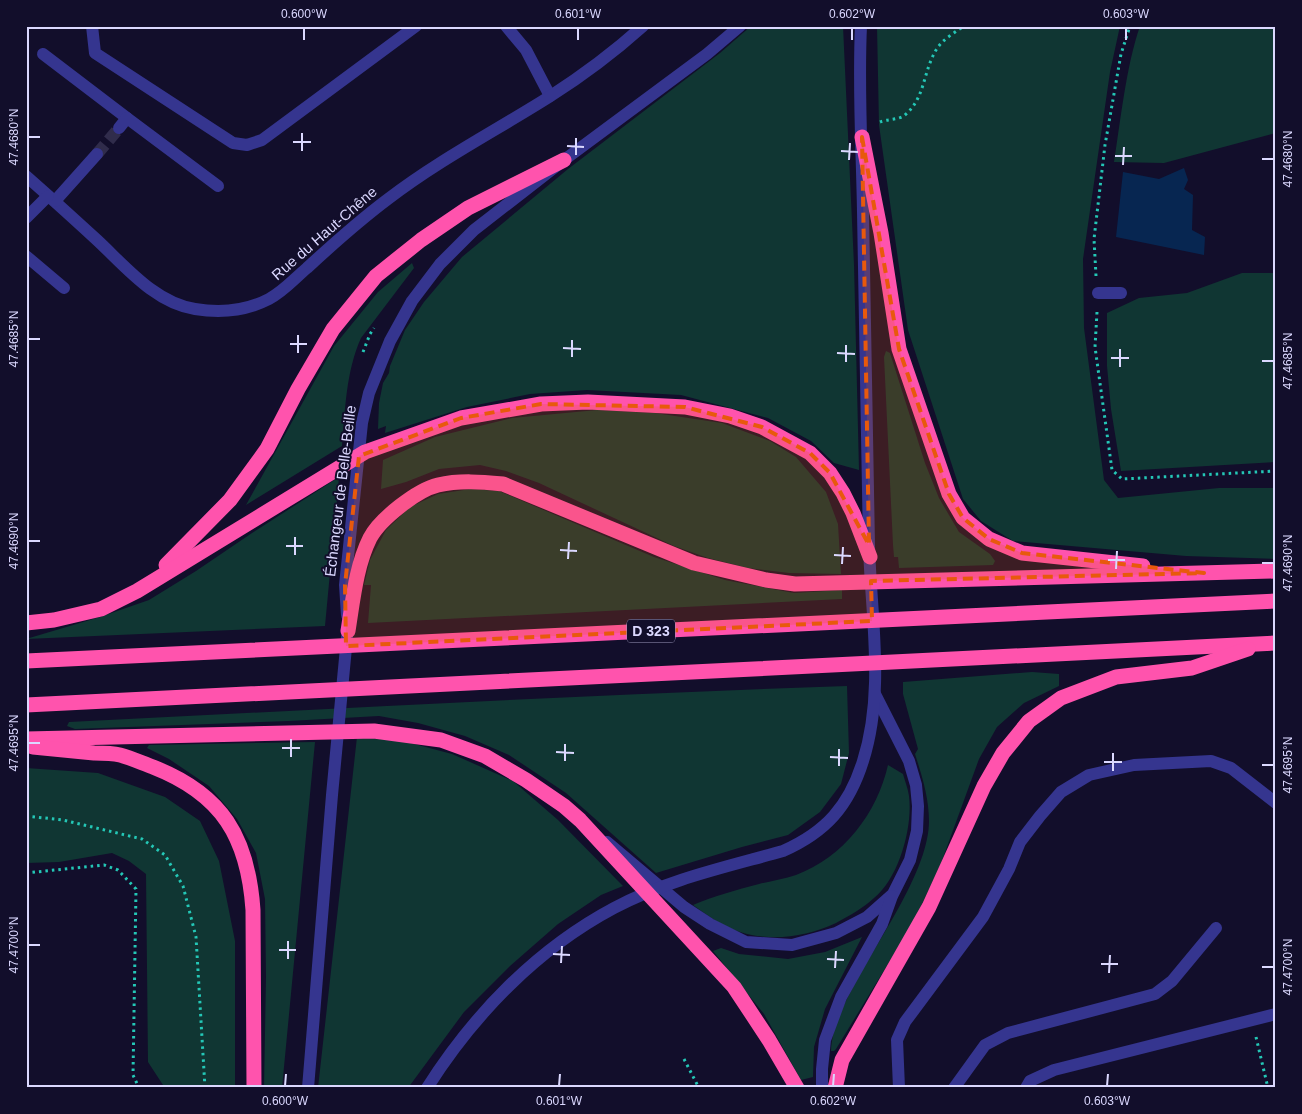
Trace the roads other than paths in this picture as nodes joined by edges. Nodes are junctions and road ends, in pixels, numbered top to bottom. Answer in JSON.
{"nodes":[{"id":1,"x":92,"y":26,"type":"edge"},
{"id":2,"x":416,"y":26,"type":"edge"},
{"id":3,"x":506,"y":26,"type":"edge"},
{"id":4,"x":643,"y":26,"type":"edge"},
{"id":5,"x":740,"y":26,"type":"edge"},
{"id":6,"x":861,"y":26,"type":"edge"},
{"id":7,"x":43,"y":54,"type":"dead end"},
{"id":8,"x":550,"y":96,"type":"junction"},
{"id":9,"x":861,"y":134,"type":"junction"},
{"id":10,"x":97,"y":154,"type":"tunnel mouth"},
{"id":11,"x":564,"y":160,"type":"junction"},
{"id":12,"x":26,"y":176,"type":"edge"},
{"id":13,"x":218,"y":186,"type":"dead end"},
{"id":14,"x":52,"y":199,"type":"junction"},
{"id":15,"x":26,"y":218,"type":"edge"},
{"id":16,"x":26,"y":256,"type":"edge"},
{"id":17,"x":64,"y":288,"type":"dead end"},
{"id":18,"x":1098,"y":293,"type":"road end"},
{"id":19,"x":1121,"y":293,"type":"dead end"},
{"id":20,"x":870,"y":558,"type":"junction"},
{"id":21,"x":1276,"y":571,"type":"edge"},
{"id":22,"x":1204,"y":573,"type":"junction"},
{"id":23,"x":350,"y":586,"type":"junction"},
{"id":24,"x":137,"y":591,"type":"junction"},
{"id":25,"x":1276,"y":601,"type":"edge"},
{"id":26,"x":26,"y":623,"type":"edge"},
{"id":27,"x":348,"y":631,"type":"joint"},
{"id":28,"x":1270,"y":643,"type":"edge"},
{"id":29,"x":26,"y":661,"type":"edge"},
{"id":30,"x":875,"y":694,"type":"junction"},
{"id":31,"x":26,"y":705,"type":"edge"},
{"id":32,"x":26,"y":739,"type":"edge"},
{"id":33,"x":26,"y":747,"type":"edge"},
{"id":34,"x":1276,"y":803,"type":"edge"},
{"id":35,"x":580,"y":820,"type":"junction"},
{"id":36,"x":893,"y":894,"type":"junction"},
{"id":37,"x":1216,"y":928,"type":"dead end"},
{"id":38,"x":1276,"y":1014,"type":"edge"},
{"id":39,"x":254,"y":1088,"type":"edge"},
{"id":40,"x":308,"y":1088,"type":"edge"},
{"id":41,"x":427,"y":1088,"type":"edge"},
{"id":42,"x":797,"y":1088,"type":"edge"},
{"id":43,"x":822,"y":1088,"type":"edge"},
{"id":44,"x":835,"y":1088,"type":"edge"},
{"id":45,"x":899,"y":1088,"type":"edge"},
{"id":46,"x":954,"y":1088,"type":"edge"},
{"id":47,"x":1026,"y":1088,"type":"edge"}],
"edges":[{"from":1,"to":2,"type":"street"},
{"from":3,"to":8,"type":"street"},
{"from":4,"to":8,"type":"street","name":"Rue du Haut-Chêne"},
{"from":5,"to":11,"type":"street","name":"Échangeur de Belle-Beille"},
{"from":6,"to":9,"type":"street"},
{"from":7,"to":13,"type":"street"},
{"from":8,"to":14,"type":"street","name":"Rue du Haut-Chêne"},
{"from":9,"to":20,"type":"street"},
{"from":9,"to":22,"type":"highway"},
{"from":10,"to":14,"type":"street"},
{"from":11,"to":23,"type":"street","name":"Échangeur de Belle-Beille"},
{"from":11,"to":24,"type":"highway"},
{"from":12,"to":14,"type":"street","name":"Rue du Haut-Chêne"},
{"from":14,"to":15,"type":"street"},
{"from":16,"to":17,"type":"street"},
{"from":18,"to":19,"type":"street"},
{"from":20,"to":24,"type":"highway"},
{"from":20,"to":30,"type":"street"},
{"from":21,"to":22,"type":"highway"},
{"from":22,"to":23,"type":"highway"},
{"from":23,"to":27,"type":"highway"},
{"from":24,"to":26,"type":"highway"},
{"from":25,"to":29,"type":"highway","number":"D 323"},
{"from":27,"to":40,"type":"street"},
{"from":28,"to":31,"type":"highway"},
{"from":28,"to":44,"type":"highway"},
{"from":30,"to":36,"type":"street"},
{"from":30,"to":41,"type":"street"},
{"from":32,"to":35,"type":"highway"},
{"from":33,"to":39,"type":"highway"},
{"from":34,"to":45,"type":"street"},
{"from":35,"to":36,"type":"street"},
{"from":35,"to":42,"type":"highway"},
{"from":36,"to":43,"type":"street"},
{"from":37,"to":46,"type":"street"},
{"from":38,"to":47,"type":"street"}]}
